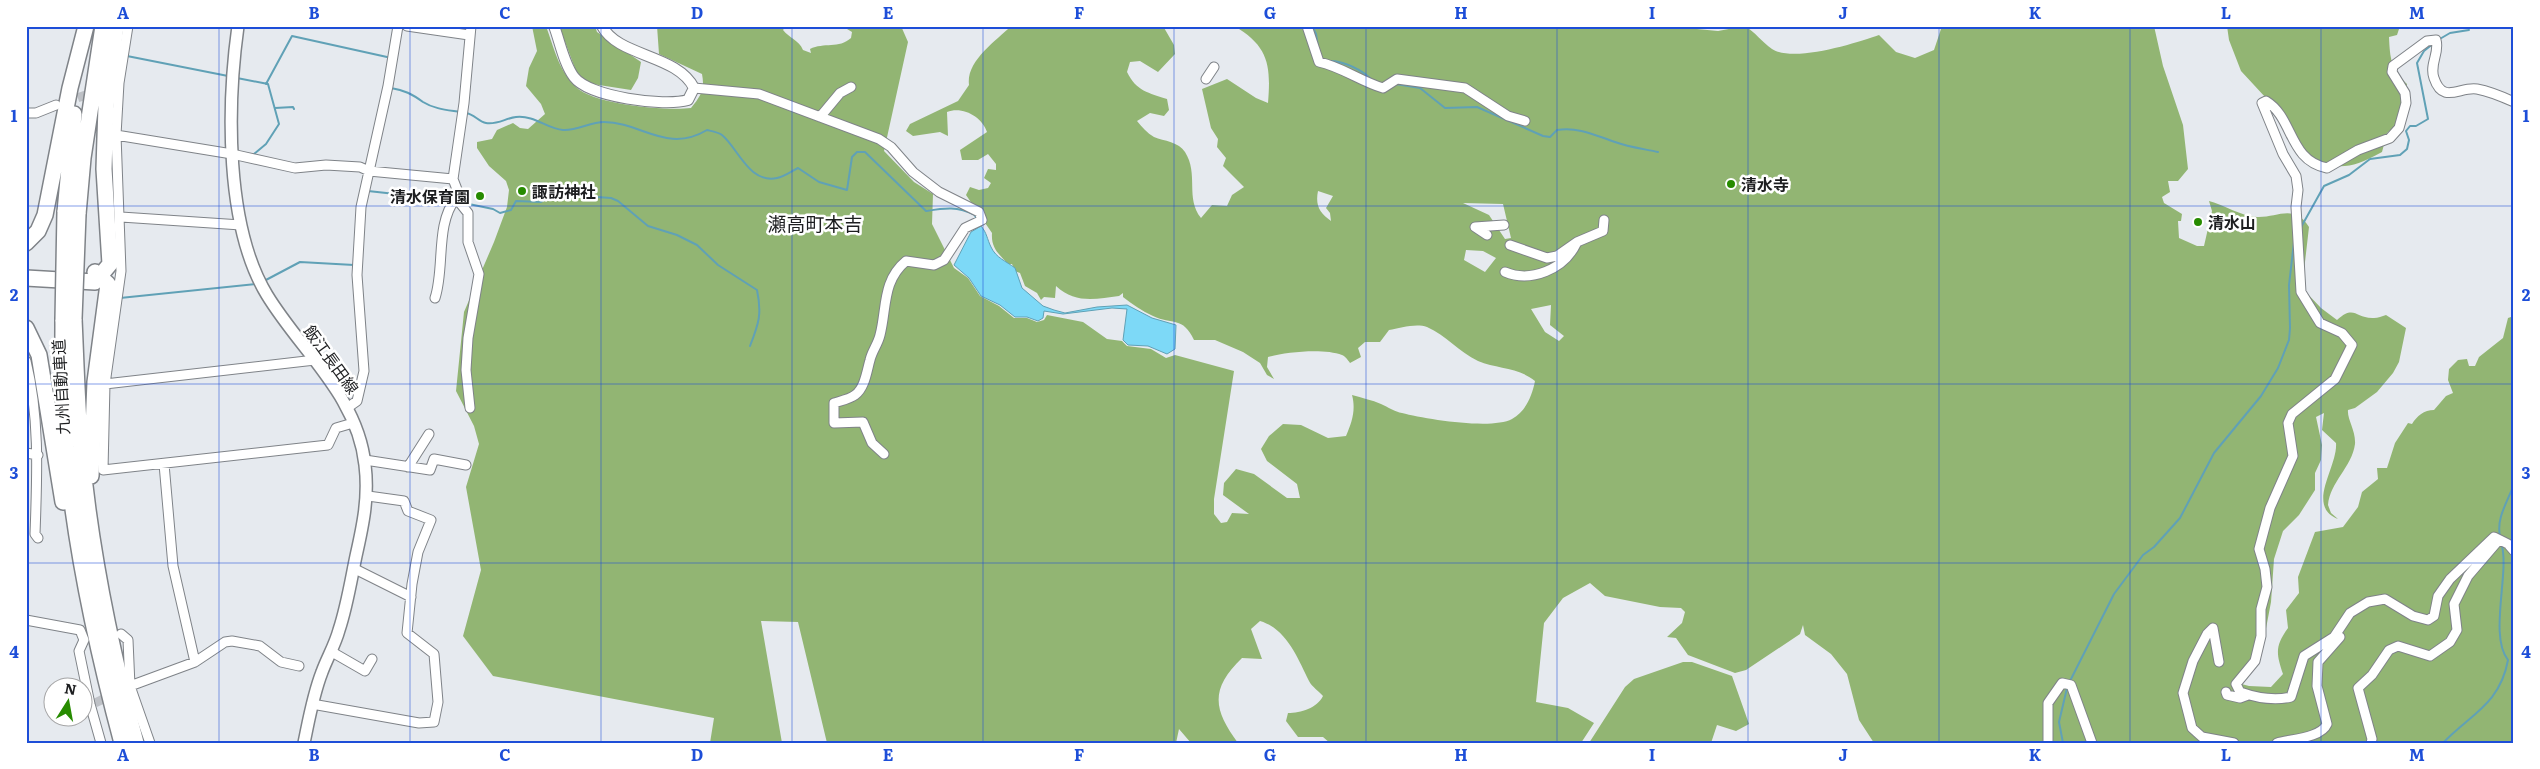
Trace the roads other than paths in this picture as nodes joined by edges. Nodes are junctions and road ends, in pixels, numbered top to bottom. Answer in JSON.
{"nodes":[{"id":1,"x":87,"y":26,"type":"edge"},
{"id":2,"x":103,"y":26,"type":"edge"},
{"id":3,"x":116,"y":26,"type":"edge"},
{"id":4,"x":128,"y":26,"type":"edge"},
{"id":5,"x":238,"y":26,"type":"edge"},
{"id":6,"x":398,"y":26,"type":"edge"},
{"id":7,"x":407,"y":26,"type":"edge"},
{"id":8,"x":554,"y":26,"type":"edge"},
{"id":9,"x":602,"y":26,"type":"edge"},
{"id":10,"x":1307,"y":26,"type":"edge"},
{"id":11,"x":470,"y":30,"type":"edge"},
{"id":12,"x":1214,"y":67,"type":"dead end"},
{"id":13,"x":1206,"y":79,"type":"dead end"},
{"id":14,"x":119,"y":84,"type":"junction"},
{"id":15,"x":109,"y":87,"type":"dead end"},
{"id":16,"x":851,"y":87,"type":"dead end"},
{"id":17,"x":694,"y":88,"type":"junction"},
{"id":18,"x":2514,"y":102,"type":"edge"},
{"id":19,"x":56,"y":104,"type":"tunnel mouth"},
{"id":20,"x":26,"y":113,"type":"edge"},
{"id":21,"x":820,"y":116,"type":"junction"},
{"id":22,"x":1525,"y":121,"type":"dead end"},
{"id":23,"x":116,"y":135,"type":"junction"},
{"id":24,"x":232,"y":154,"type":"junction"},
{"id":25,"x":369,"y":170,"type":"junction"},
{"id":26,"x":453,"y":179,"type":"junction"},
{"id":27,"x":456,"y":198,"type":"junction"},
{"id":28,"x":72,"y":213,"type":"junction"},
{"id":29,"x":121,"y":217,"type":"junction"},
{"id":30,"x":1604,"y":220,"type":"dead end"},
{"id":31,"x":241,"y":225,"type":"junction"},
{"id":32,"x":1504,"y":225,"type":"dead end"},
{"id":33,"x":1487,"y":235,"type":"dead end"},
{"id":34,"x":1577,"y":242,"type":"junction"},
{"id":35,"x":26,"y":243,"type":"edge"},
{"id":36,"x":1510,"y":245,"type":"dead end"},
{"id":37,"x":26,"y":270,"type":"edge"},
{"id":38,"x":1505,"y":272,"type":"dead end"},
{"id":39,"x":101,"y":277,"type":"junction"},
{"id":40,"x":26,"y":278,"type":"edge"},
{"id":41,"x":436,"y":298,"type":"dead end"},
{"id":42,"x":69,"y":320,"type":"junction"},
{"id":43,"x":26,"y":328,"type":"edge"},
{"id":44,"x":315,"y":360,"type":"junction"},
{"id":45,"x":26,"y":362,"type":"edge"},
{"id":46,"x":105,"y":384,"type":"junction"},
{"id":47,"x":347,"y":408,"type":"junction"},
{"id":48,"x":470,"y":408,"type":"dead end"},
{"id":49,"x":353,"y":423,"type":"junction"},
{"id":50,"x":429,"y":434,"type":"dead end"},
{"id":51,"x":26,"y":453,"type":"edge"},
{"id":52,"x":884,"y":454,"type":"dead end"},
{"id":53,"x":38,"y":455,"type":"junction"},
{"id":54,"x":364,"y":460,"type":"junction"},
{"id":55,"x":164,"y":464,"type":"junction"},
{"id":56,"x":466,"y":465,"type":"dead end"},
{"id":57,"x":408,"y":467,"type":"junction"},
{"id":58,"x":368,"y":496,"type":"junction"},
{"id":59,"x":88,"y":502,"type":"junction"},
{"id":60,"x":38,"y":538,"type":"dead end"},
{"id":61,"x":2498,"y":541,"type":"junction"},
{"id":62,"x":2514,"y":551,"type":"edge"},
{"id":63,"x":353,"y":568,"type":"junction"},
{"id":64,"x":411,"y":597,"type":"junction"},
{"id":65,"x":26,"y":620,"type":"edge"},
{"id":66,"x":2344,"y":624,"type":"junction"},
{"id":67,"x":121,"y":634,"type":"dead end"},
{"id":68,"x":332,"y":652,"type":"junction"},
{"id":69,"x":372,"y":659,"type":"dead end"},
{"id":70,"x":195,"y":662,"type":"junction"},
{"id":71,"x":2219,"y":662,"type":"dead end"},
{"id":72,"x":299,"y":666,"type":"dead end"},
{"id":73,"x":103,"y":671,"type":"junction"},
{"id":74,"x":130,"y":686,"type":"junction"},
{"id":75,"x":2226,"y":692,"type":"dead end"},
{"id":76,"x":2249,"y":695,"type":"junction"},
{"id":77,"x":312,"y":704,"type":"junction"},
{"id":78,"x":101,"y":743,"type":"edge"},
{"id":79,"x":122,"y":743,"type":"edge"},
{"id":80,"x":136,"y":743,"type":"edge"},
{"id":81,"x":150,"y":743,"type":"edge"},
{"id":82,"x":304,"y":743,"type":"edge"},
{"id":83,"x":2048,"y":743,"type":"edge"},
{"id":84,"x":2092,"y":743,"type":"edge"},
{"id":85,"x":2234,"y":743,"type":"edge"},
{"id":86,"x":2277,"y":743,"type":"edge"},
{"id":87,"x":2371,"y":743,"type":"edge"}],
"edges":[{"from":1,"to":28,"type":"highway","name":"九州自動車道"},
{"from":1,"to":35,"type":"highway"},
{"from":2,"to":28,"type":"highway","name":"九州自動車道"},
{"from":3,"to":39,"type":"highway"},
{"from":4,"to":14,"type":"street"},
{"from":5,"to":24,"type":"main road","name":"飯江長田線"},
{"from":6,"to":25,"type":"street"},
{"from":7,"to":11,"type":"street"},
{"from":8,"to":17,"type":"street"},
{"from":9,"to":17,"type":"street"},
{"from":10,"to":22,"type":"street"},
{"from":11,"to":26,"type":"street"},
{"from":12,"to":13,"type":"street"},
{"from":14,"to":15,"type":"street"},
{"from":14,"to":23,"type":"street"},
{"from":16,"to":21,"type":"street"},
{"from":17,"to":21,"type":"street"},
{"from":18,"to":76,"type":"street"},
{"from":19,"to":20,"type":"street"},
{"from":21,"to":52,"type":"street"},
{"from":23,"to":24,"type":"street"},
{"from":23,"to":29,"type":"street"},
{"from":24,"to":25,"type":"street"},
{"from":24,"to":31,"type":"main road","name":"飯江長田線"},
{"from":25,"to":26,"type":"street"},
{"from":25,"to":47,"type":"street"},
{"from":26,"to":27,"type":"street"},
{"from":27,"to":41,"type":"street"},
{"from":27,"to":48,"type":"street"},
{"from":28,"to":42,"type":"highway","name":"九州自動車道","bridge":true},
{"from":29,"to":31,"type":"street"},
{"from":29,"to":46,"type":"street"},
{"from":30,"to":34,"type":"street"},
{"from":31,"to":44,"type":"main road","name":"飯江長田線"},
{"from":32,"to":33,"type":"street"},
{"from":34,"to":36,"type":"street"},
{"from":34,"to":38,"type":"street"},
{"from":37,"to":39,"type":"highway"},
{"from":39,"to":40,"type":"highway"},
{"from":39,"to":59,"type":"highway"},
{"from":42,"to":59,"type":"highway","name":"九州自動車道"},
{"from":42,"to":73,"type":"highway","name":"九州自動車道"},
{"from":43,"to":73,"type":"highway"},
{"from":44,"to":46,"type":"street"},
{"from":44,"to":47,"type":"main road","name":"飯江長田線"},
{"from":45,"to":53,"type":"street"},
{"from":46,"to":55,"type":"street"},
{"from":47,"to":49,"type":"main road","name":"飯江長田線"},
{"from":49,"to":54,"type":"main road","name":"飯江長田線"},
{"from":49,"to":55,"type":"street"},
{"from":50,"to":57,"type":"street"},
{"from":51,"to":53,"type":"street"},
{"from":53,"to":60,"type":"street"},
{"from":54,"to":57,"type":"street"},
{"from":54,"to":58,"type":"main road","name":"飯江長田線"},
{"from":55,"to":70,"type":"street"},
{"from":56,"to":57,"type":"street"},
{"from":58,"to":63,"type":"main road","name":"飯江長田線"},
{"from":58,"to":64,"type":"street"},
{"from":59,"to":80,"type":"highway","name":"九州自動車道"},
{"from":61,"to":62,"type":"street"},
{"from":61,"to":66,"type":"street"},
{"from":61,"to":87,"type":"street"},
{"from":63,"to":64,"type":"street"},
{"from":63,"to":68,"type":"main road","name":"飯江長田線"},
{"from":64,"to":77,"type":"street"},
{"from":65,"to":78,"type":"street"},
{"from":66,"to":76,"type":"street"},
{"from":66,"to":86,"type":"street"},
{"from":67,"to":74,"type":"street"},
{"from":68,"to":69,"type":"street"},
{"from":68,"to":77,"type":"main road","name":"飯江長田線"},
{"from":70,"to":72,"type":"street"},
{"from":70,"to":74,"type":"street"},
{"from":71,"to":85,"type":"street"},
{"from":73,"to":79,"type":"highway","name":"九州自動車道"},
{"from":74,"to":81,"type":"street"},
{"from":75,"to":76,"type":"street"},
{"from":77,"to":82,"type":"main road","name":"飯江長田線"},
{"from":83,"to":84,"type":"street"}]}
